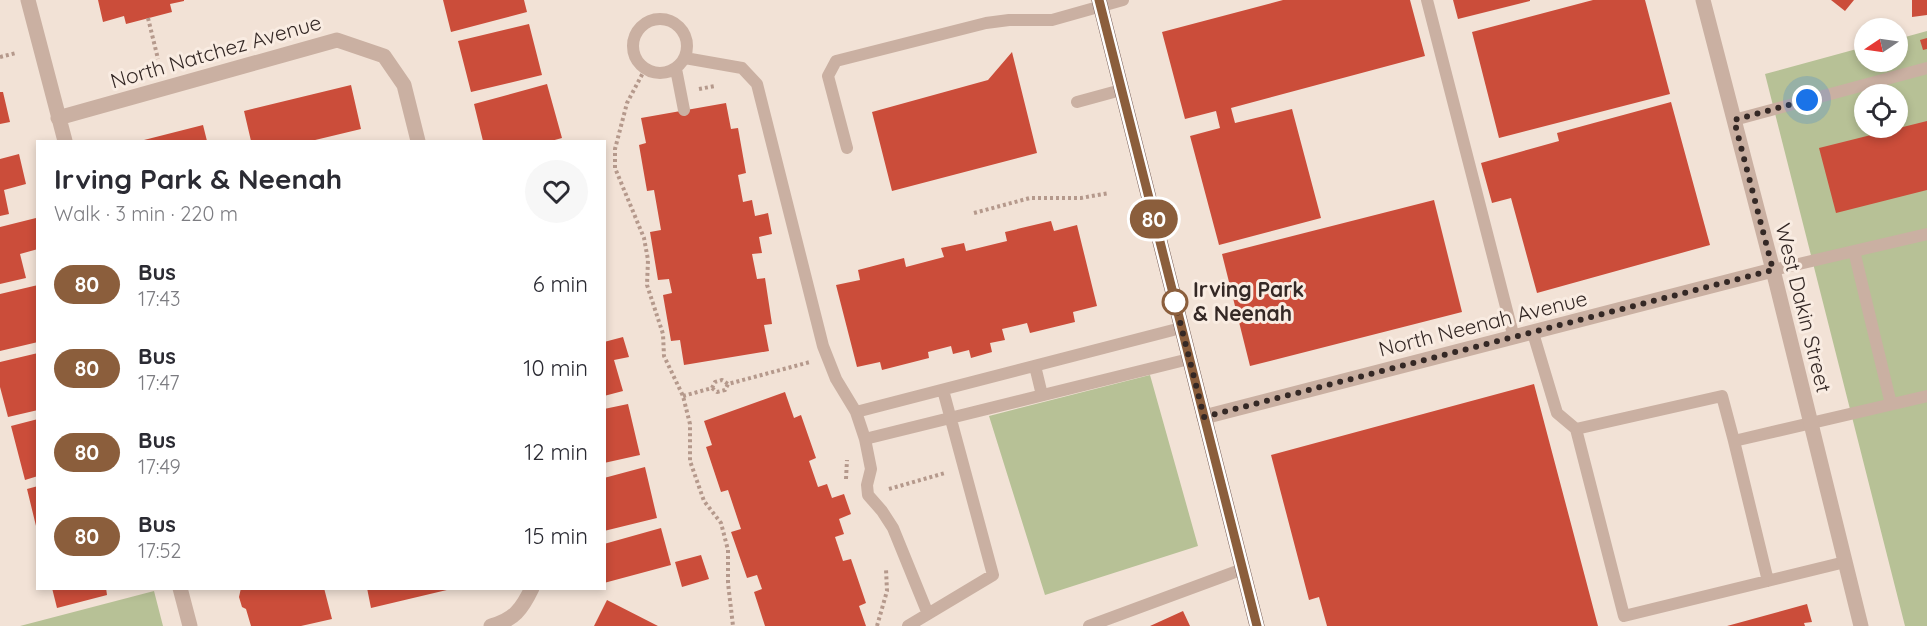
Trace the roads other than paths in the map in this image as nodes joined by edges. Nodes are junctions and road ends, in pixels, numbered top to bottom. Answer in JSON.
{"nodes":[{"id":1,"x":28,"y":0,"type":"edge"},
{"id":2,"x":1123,"y":0,"type":"edge"},
{"id":3,"x":1427,"y":0,"type":"edge"},
{"id":4,"x":1703,"y":0,"type":"edge"},
{"id":5,"x":1099,"y":3,"type":"edge"},
{"id":6,"x":685,"y":58,"type":"junction"},
{"id":7,"x":1927,"y":68,"type":"edge"},
{"id":8,"x":676,"y":69,"type":"junction"},
{"id":9,"x":1122,"y":90,"type":"junction"},
{"id":10,"x":1077,"y":102,"type":"dead end"},
{"id":11,"x":684,"y":110,"type":"dead end"},
{"id":12,"x":58,"y":118,"type":"junction"},
{"id":13,"x":1734,"y":120,"type":"junction"},
{"id":14,"x":65,"y":140,"type":"edge"},
{"id":15,"x":418,"y":140,"type":"edge"},
{"id":16,"x":847,"y":148,"type":"dead end"},
{"id":17,"x":1927,"y":234,"type":"edge"},
{"id":18,"x":1854,"y":251,"type":"junction"},
{"id":19,"x":1773,"y":270,"type":"junction"},
{"id":20,"x":1181,"y":328,"type":"junction"},
{"id":21,"x":1533,"y":333,"type":"junction"},
{"id":22,"x":1514,"y":338,"type":"junction"},
{"id":23,"x":1190,"y":359,"type":"junction"},
{"id":24,"x":1035,"y":366,"type":"junction"},
{"id":25,"x":943,"y":390,"type":"junction"},
{"id":26,"x":1042,"y":395,"type":"junction"},
{"id":27,"x":1927,"y":396,"type":"edge"},
{"id":28,"x":1891,"y":404,"type":"junction"},
{"id":29,"x":856,"y":412,"type":"junction"},
{"id":30,"x":1204,"y":417,"type":"junction"},
{"id":31,"x":951,"y":418,"type":"junction"},
{"id":32,"x":1811,"y":424,"type":"junction"},
{"id":33,"x":1576,"y":429,"type":"junction"},
{"id":34,"x":865,"y":439,"type":"junction"},
{"id":35,"x":1734,"y":441,"type":"junction"},
{"id":36,"x":1845,"y":562,"type":"junction"},
{"id":37,"x":1243,"y":569,"type":"junction"},
{"id":38,"x":1768,"y":581,"type":"junction"},
{"id":39,"x":181,"y":590,"type":"edge"},
{"id":40,"x":531,"y":590,"type":"edge"},
{"id":41,"x":928,"y":614,"type":"junction"},
{"id":42,"x":190,"y":626,"type":"edge"},
{"id":43,"x":490,"y":626,"type":"edge"},
{"id":44,"x":908,"y":626,"type":"edge"},
{"id":45,"x":1089,"y":626,"type":"edge"},
{"id":46,"x":1257,"y":626,"type":"edge"},
{"id":47,"x":1861,"y":626,"type":"edge"}],
"edges":[{"from":1,"to":12,"type":"street"},
{"from":2,"to":5,"type":"lane"},
{"from":3,"to":22,"type":"lane"},
{"from":4,"to":13,"type":"street","name":"West Dakin Street"},
{"from":5,"to":9,"type":"main road"},
{"from":5,"to":16,"type":"lane"},
{"from":6,"to":8,"type":"lane"},
{"from":6,"to":8,"type":"lane"},
{"from":6,"to":29,"type":"lane"},
{"from":7,"to":13,"type":"lane"},
{"from":8,"to":11,"type":"lane"},
{"from":9,"to":10,"type":"lane"},
{"from":9,"to":20,"type":"main road"},
{"from":12,"to":14,"type":"street"},
{"from":12,"to":15,"type":"street","name":"North Natchez Avenue"},
{"from":13,"to":19,"type":"street","name":"West Dakin Street"},
{"from":17,"to":18,"type":"lane"},
{"from":18,"to":19,"type":"lane"},
{"from":18,"to":28,"type":"lane"},
{"from":19,"to":21,"type":"street","name":"North Neenah Avenue"},
{"from":19,"to":32,"type":"street","name":"West Dakin Street"},
{"from":20,"to":23,"type":"main road"},
{"from":20,"to":24,"type":"lane"},
{"from":21,"to":22,"type":"street","name":"North Neenah Avenue"},
{"from":21,"to":33,"type":"lane"},
{"from":22,"to":30,"type":"street","name":"North Neenah Avenue"},
{"from":23,"to":26,"type":"lane"},
{"from":23,"to":30,"type":"main road"},
{"from":24,"to":25,"type":"lane"},
{"from":24,"to":26,"type":"lane"},
{"from":25,"to":29,"type":"lane"},
{"from":25,"to":31,"type":"lane"},
{"from":26,"to":31,"type":"lane"},
{"from":27,"to":28,"type":"lane"},
{"from":28,"to":32,"type":"lane"},
{"from":29,"to":34,"type":"lane"},
{"from":30,"to":37,"type":"main road"},
{"from":31,"to":34,"type":"lane"},
{"from":31,"to":41,"type":"lane"},
{"from":32,"to":35,"type":"lane"},
{"from":32,"to":36,"type":"street","name":"West Dakin Street"},
{"from":33,"to":35,"type":"lane"},
{"from":33,"to":38,"type":"lane"},
{"from":34,"to":41,"type":"lane"},
{"from":35,"to":38,"type":"lane"},
{"from":36,"to":38,"type":"lane"},
{"from":36,"to":47,"type":"street","name":"West Dakin Street"},
{"from":37,"to":45,"type":"lane"},
{"from":37,"to":46,"type":"main road"},
{"from":39,"to":42,"type":"street"},
{"from":40,"to":43,"type":"street"},
{"from":41,"to":44,"type":"lane"}]}
